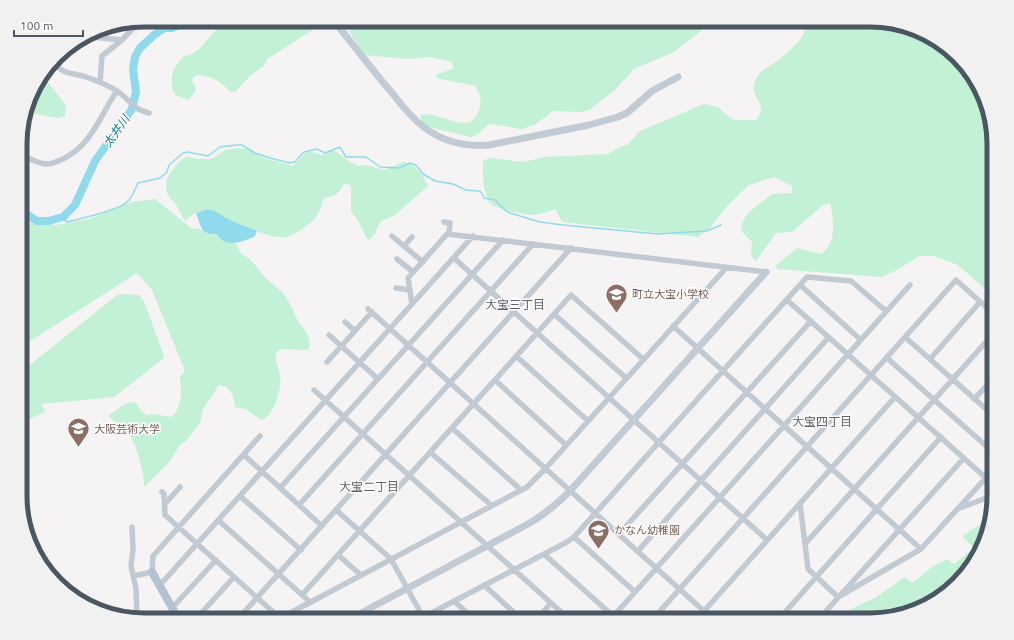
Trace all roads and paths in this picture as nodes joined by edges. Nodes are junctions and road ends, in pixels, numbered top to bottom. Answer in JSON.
{"nodes":[{"id":1,"x":339,"y":27,"type":"edge"},
{"id":2,"x":134,"y":28,"type":"edge"},
{"id":3,"x":96,"y":37,"type":"edge"},
{"id":4,"x":122,"y":40,"type":"junction"},
{"id":5,"x":57,"y":66,"type":"edge"},
{"id":6,"x":678,"y":76,"type":"dead end"},
{"id":7,"x":100,"y":82,"type":"junction"},
{"id":8,"x":117,"y":91,"type":"junction"},
{"id":9,"x":150,"y":113,"type":"dead end"},
{"id":10,"x":27,"y":157,"type":"edge"},
{"id":11,"x":444,"y":222,"type":"dead end"},
{"id":12,"x":449,"y":234,"type":"junction"},
{"id":13,"x":392,"y":236,"type":"dead end"},
{"id":14,"x":412,"y":236,"type":"dead end"},
{"id":15,"x":473,"y":236,"type":"junction"},
{"id":16,"x":503,"y":240,"type":"junction"},
{"id":17,"x":534,"y":244,"type":"junction"},
{"id":18,"x":404,"y":246,"type":"junction"},
{"id":19,"x":571,"y":248,"type":"junction"},
{"id":20,"x":454,"y":258,"type":"junction"},
{"id":21,"x":397,"y":259,"type":"dead end"},
{"id":22,"x":422,"y":262,"type":"junction"},
{"id":23,"x":726,"y":268,"type":"junction"},
{"id":24,"x":413,"y":272,"type":"junction"},
{"id":25,"x":766,"y":272,"type":"joint"},
{"id":26,"x":472,"y":274,"type":"junction"},
{"id":27,"x":800,"y":285,"type":"junction"},
{"id":28,"x":910,"y":285,"type":"dead end"},
{"id":29,"x":396,"y":288,"type":"dead end"},
{"id":30,"x":410,"y":290,"type":"junction"},
{"id":31,"x":490,"y":291,"type":"junction"},
{"id":32,"x":787,"y":300,"type":"junction"},
{"id":33,"x":980,"y":302,"type":"junction"},
{"id":34,"x":412,"y":304,"type":"junction"},
{"id":35,"x":987,"y":308,"type":"edge"},
{"id":36,"x":886,"y":311,"type":"junction"},
{"id":37,"x":514,"y":312,"type":"junction"},
{"id":38,"x":554,"y":314,"type":"junction"},
{"id":39,"x":811,"y":321,"type":"junction"},
{"id":40,"x":345,"y":322,"type":"dead end"},
{"id":41,"x":673,"y":326,"type":"junction"},
{"id":42,"x":390,"y":329,"type":"junction"},
{"id":43,"x":355,"y":331,"type":"junction"},
{"id":44,"x":537,"y":332,"type":"junction"},
{"id":45,"x":329,"y":335,"type":"dead end"},
{"id":46,"x":829,"y":337,"type":"junction"},
{"id":47,"x":905,"y":337,"type":"junction"},
{"id":48,"x":861,"y":340,"type":"junction"},
{"id":49,"x":987,"y":341,"type":"edge"},
{"id":50,"x":408,"y":345,"type":"junction"},
{"id":51,"x":341,"y":346,"type":"junction"},
{"id":52,"x":698,"y":348,"type":"junction"},
{"id":53,"x":848,"y":354,"type":"junction"},
{"id":54,"x":516,"y":356,"type":"junction"},
{"id":55,"x":887,"y":358,"type":"junction"},
{"id":56,"x":643,"y":359,"type":"junction"},
{"id":57,"x":930,"y":359,"type":"junction"},
{"id":58,"x":327,"y":362,"type":"dead end"},
{"id":59,"x":427,"y":362,"type":"junction"},
{"id":60,"x":360,"y":363,"type":"junction"},
{"id":61,"x":723,"y":371,"type":"junction"},
{"id":62,"x":871,"y":375,"type":"junction"},
{"id":63,"x":626,"y":378,"type":"junction"},
{"id":64,"x":378,"y":379,"type":"junction"},
{"id":65,"x":952,"y":379,"type":"junction"},
{"id":66,"x":495,"y":380,"type":"junction"},
{"id":67,"x":450,"y":383,"type":"junction"},
{"id":68,"x":987,"y":385,"type":"edge"},
{"id":69,"x":314,"y":390,"type":"dead end"},
{"id":70,"x":747,"y":392,"type":"junction"},
{"id":71,"x":895,"y":396,"type":"junction"},
{"id":72,"x":609,"y":397,"type":"junction"},
{"id":73,"x":974,"y":399,"type":"junction"},
{"id":74,"x":326,"y":400,"type":"junction"},
{"id":75,"x":934,"y":400,"type":"junction"},
{"id":76,"x":473,"y":404,"type":"junction"},
{"id":77,"x":766,"y":409,"type":"junction"},
{"id":78,"x":987,"y":410,"type":"edge"},
{"id":79,"x":345,"y":417,"type":"junction"},
{"id":80,"x":918,"y":417,"type":"junction"},
{"id":81,"x":634,"y":420,"type":"junction"},
{"id":82,"x":588,"y":421,"type":"junction"},
{"id":83,"x":784,"y":425,"type":"junction"},
{"id":84,"x":452,"y":428,"type":"junction"},
{"id":85,"x":363,"y":434,"type":"junction"},
{"id":86,"x":260,"y":436,"type":"dead end"},
{"id":87,"x":941,"y":437,"type":"junction"},
{"id":88,"x":659,"y":442,"type":"junction"},
{"id":89,"x":566,"y":445,"type":"junction"},
{"id":90,"x":808,"y":446,"type":"junction"},
{"id":91,"x":987,"y":447,"type":"edge"},
{"id":92,"x":430,"y":452,"type":"junction"},
{"id":93,"x":386,"y":454,"type":"junction"},
{"id":94,"x":244,"y":455,"type":"junction"},
{"id":95,"x":964,"y":458,"type":"junction"},
{"id":96,"x":682,"y":464,"type":"junction"},
{"id":97,"x":831,"y":468,"type":"junction"},
{"id":98,"x":545,"y":469,"type":"junction"},
{"id":99,"x":262,"y":472,"type":"junction"},
{"id":100,"x":409,"y":475,"type":"junction"},
{"id":101,"x":986,"y":478,"type":"joint"},
{"id":102,"x":701,"y":480,"type":"junction"},
{"id":103,"x":180,"y":487,"type":"dead end"},
{"id":104,"x":280,"y":488,"type":"junction"},
{"id":105,"x":854,"y":489,"type":"junction"},
{"id":106,"x":521,"y":490,"type":"junction"},
{"id":107,"x":570,"y":491,"type":"junction"},
{"id":108,"x":162,"y":492,"type":"dead end"},
{"id":109,"x":240,"y":496,"type":"junction"},
{"id":110,"x":720,"y":497,"type":"junction"},
{"id":111,"x":987,"y":498,"type":"edge"},
{"id":112,"x":800,"y":503,"type":"junction"},
{"id":113,"x":165,"y":504,"type":"junction"},
{"id":114,"x":299,"y":505,"type":"junction"},
{"id":115,"x":492,"y":505,"type":"junction"},
{"id":116,"x":877,"y":509,"type":"junction"},
{"id":117,"x":958,"y":509,"type":"junction"},
{"id":118,"x":336,"y":510,"type":"junction"},
{"id":119,"x":595,"y":514,"type":"junction"},
{"id":120,"x":743,"y":518,"type":"junction"},
{"id":121,"x":218,"y":520,"type":"junction"},
{"id":122,"x":461,"y":522,"type":"junction"},
{"id":123,"x":322,"y":526,"type":"junction"},
{"id":124,"x":132,"y":527,"type":"dead end"},
{"id":125,"x":179,"y":527,"type":"junction"},
{"id":126,"x":900,"y":529,"type":"junction"},
{"id":127,"x":359,"y":531,"type":"junction"},
{"id":128,"x":619,"y":534,"type":"junction"},
{"id":129,"x":574,"y":537,"type":"junction"},
{"id":130,"x":767,"y":540,"type":"junction"},
{"id":131,"x":197,"y":544,"type":"junction"},
{"id":132,"x":805,"y":544,"type":"junction"},
{"id":133,"x":488,"y":546,"type":"junction"},
{"id":134,"x":921,"y":549,"type":"junction"},
{"id":135,"x":301,"y":550,"type":"junction"},
{"id":136,"x":638,"y":551,"type":"junction"},
{"id":137,"x":544,"y":554,"type":"junction"},
{"id":138,"x":338,"y":555,"type":"junction"},
{"id":139,"x":391,"y":559,"type":"junction"},
{"id":140,"x":216,"y":560,"type":"junction"},
{"id":141,"x":656,"y":568,"type":"junction"},
{"id":142,"x":514,"y":570,"type":"junction"},
{"id":143,"x":152,"y":572,"type":"junction"},
{"id":144,"x":279,"y":574,"type":"junction"},
{"id":145,"x":361,"y":575,"type":"junction"},
{"id":146,"x":133,"y":576,"type":"junction"},
{"id":147,"x":817,"y":576,"type":"junction"},
{"id":148,"x":234,"y":577,"type":"junction"},
{"id":149,"x":160,"y":585,"type":"junction"},
{"id":150,"x":484,"y":585,"type":"junction"},
{"id":151,"x":407,"y":589,"type":"junction"},
{"id":152,"x":679,"y":589,"type":"junction"},
{"id":153,"x":635,"y":592,"type":"junction"},
{"id":154,"x":302,"y":595,"type":"junction"},
{"id":155,"x":838,"y":597,"type":"junction"},
{"id":156,"x":257,"y":598,"type":"junction"},
{"id":157,"x":454,"y":601,"type":"junction"},
{"id":158,"x":310,"y":602,"type":"junction"},
{"id":159,"x":551,"y":603,"type":"junction"},
{"id":160,"x":172,"y":608,"type":"junction"},
{"id":161,"x":704,"y":611,"type":"joint"},
{"id":162,"x":137,"y":613,"type":"edge"},
{"id":163,"x":175,"y":613,"type":"edge"},
{"id":164,"x":201,"y":613,"type":"edge"},
{"id":165,"x":243,"y":613,"type":"edge"},
{"id":166,"x":273,"y":613,"type":"edge"},
{"id":167,"x":291,"y":613,"type":"edge"},
{"id":168,"x":361,"y":613,"type":"edge"},
{"id":169,"x":419,"y":613,"type":"edge"},
{"id":170,"x":433,"y":613,"type":"edge"},
{"id":171,"x":467,"y":613,"type":"edge"},
{"id":172,"x":514,"y":613,"type":"edge"},
{"id":173,"x":542,"y":613,"type":"edge"},
{"id":174,"x":562,"y":613,"type":"edge"},
{"id":175,"x":607,"y":613,"type":"edge"},
{"id":176,"x":616,"y":613,"type":"edge"},
{"id":177,"x":658,"y":613,"type":"edge"},
{"id":178,"x":784,"y":613,"type":"edge"},
{"id":179,"x":824,"y":613,"type":"edge"}],
"edges":[{"from":1,"to":6,"type":"street"},
{"from":2,"to":4,"type":"street"},
{"from":3,"to":4,"type":"street"},
{"from":4,"to":7,"type":"street"},
{"from":5,"to":7,"type":"street"},
{"from":7,"to":8,"type":"street"},
{"from":8,"to":9,"type":"street"},
{"from":8,"to":10,"type":"street"},
{"from":11,"to":12,"type":"street"},
{"from":12,"to":15,"type":"street"},
{"from":12,"to":22,"type":"street"},
{"from":13,"to":18,"type":"street"},
{"from":14,"to":18,"type":"street"},
{"from":15,"to":16,"type":"street"},
{"from":15,"to":20,"type":"street"},
{"from":16,"to":17,"type":"street"},
{"from":16,"to":26,"type":"street"},
{"from":17,"to":19,"type":"street"},
{"from":17,"to":31,"type":"street"},
{"from":18,"to":22,"type":"street"},
{"from":19,"to":23,"type":"street"},
{"from":19,"to":37,"type":"street"},
{"from":20,"to":26,"type":"street"},
{"from":20,"to":34,"type":"street"},
{"from":21,"to":24,"type":"street"},
{"from":22,"to":24,"type":"street"},
{"from":23,"to":25,"type":"street"},
{"from":23,"to":41,"type":"street"},
{"from":24,"to":30,"type":"street"},
{"from":25,"to":52,"type":"street"},
{"from":26,"to":31,"type":"street"},
{"from":26,"to":50,"type":"street"},
{"from":27,"to":32,"type":"street"},
{"from":27,"to":36,"type":"street"},
{"from":27,"to":48,"type":"street"},
{"from":28,"to":36,"type":"street"},
{"from":29,"to":30,"type":"street"},
{"from":30,"to":34,"type":"street"},
{"from":31,"to":37,"type":"street"},
{"from":31,"to":59,"type":"street"},
{"from":32,"to":39,"type":"street"},
{"from":32,"to":61,"type":"street"},
{"from":33,"to":35,"type":"street"},
{"from":33,"to":47,"type":"street"},
{"from":33,"to":57,"type":"street"},
{"from":34,"to":42,"type":"street"},
{"from":36,"to":48,"type":"street"},
{"from":37,"to":44,"type":"street"},
{"from":37,"to":67,"type":"street"},
{"from":38,"to":44,"type":"street"},
{"from":38,"to":56,"type":"street"},
{"from":38,"to":63,"type":"street"},
{"from":39,"to":46,"type":"street"},
{"from":39,"to":70,"type":"street"},
{"from":40,"to":43,"type":"street"},
{"from":41,"to":52,"type":"street"},
{"from":41,"to":56,"type":"street"},
{"from":42,"to":43,"type":"street"},
{"from":42,"to":50,"type":"street"},
{"from":42,"to":60,"type":"street"},
{"from":43,"to":51,"type":"street"},
{"from":44,"to":54,"type":"street"},
{"from":44,"to":72,"type":"street"},
{"from":45,"to":51,"type":"street"},
{"from":46,"to":53,"type":"street"},
{"from":46,"to":77,"type":"street"},
{"from":47,"to":55,"type":"street"},
{"from":47,"to":57,"type":"street"},
{"from":48,"to":53,"type":"street"},
{"from":49,"to":65,"type":"street"},
{"from":50,"to":59,"type":"street"},
{"from":50,"to":64,"type":"street"},
{"from":51,"to":58,"type":"street"},
{"from":51,"to":60,"type":"street"},
{"from":52,"to":61,"type":"street"},
{"from":52,"to":81,"type":"street"},
{"from":53,"to":62,"type":"street"},
{"from":53,"to":83,"type":"street"},
{"from":54,"to":66,"type":"street"},
{"from":54,"to":82,"type":"street"},
{"from":55,"to":62,"type":"street"},
{"from":55,"to":75,"type":"street"},
{"from":56,"to":63,"type":"street"},
{"from":57,"to":65,"type":"street"},
{"from":59,"to":67,"type":"street"},
{"from":59,"to":85,"type":"street"},
{"from":60,"to":64,"type":"street"},
{"from":60,"to":74,"type":"street"},
{"from":61,"to":70,"type":"street"},
{"from":61,"to":88,"type":"street"},
{"from":62,"to":71,"type":"street"},
{"from":62,"to":90,"type":"street"},
{"from":63,"to":72,"type":"street"},
{"from":64,"to":79,"type":"street"},
{"from":65,"to":73,"type":"street"},
{"from":65,"to":75,"type":"street"},
{"from":66,"to":76,"type":"street"},
{"from":66,"to":89,"type":"street"},
{"from":67,"to":76,"type":"street"},
{"from":67,"to":93,"type":"street"},
{"from":68,"to":73,"type":"street"},
{"from":69,"to":74,"type":"street"},
{"from":70,"to":77,"type":"street"},
{"from":70,"to":96,"type":"street"},
{"from":71,"to":80,"type":"street"},
{"from":71,"to":97,"type":"street"},
{"from":72,"to":81,"type":"street"},
{"from":72,"to":82,"type":"street"},
{"from":73,"to":78,"type":"street"},
{"from":74,"to":79,"type":"street"},
{"from":74,"to":99,"type":"street"},
{"from":75,"to":80,"type":"street"},
{"from":75,"to":91,"type":"street"},
{"from":76,"to":84,"type":"street"},
{"from":76,"to":98,"type":"street"},
{"from":77,"to":83,"type":"street"},
{"from":77,"to":102,"type":"street"},
{"from":79,"to":85,"type":"street"},
{"from":79,"to":104,"type":"street"},
{"from":80,"to":87,"type":"street"},
{"from":80,"to":105,"type":"street"},
{"from":81,"to":88,"type":"street"},
{"from":81,"to":107,"type":"street"},
{"from":82,"to":89,"type":"street"},
{"from":83,"to":90,"type":"street"},
{"from":83,"to":110,"type":"street"},
{"from":84,"to":92,"type":"street"},
{"from":84,"to":106,"type":"street"},
{"from":85,"to":93,"type":"street"},
{"from":85,"to":114,"type":"street"},
{"from":86,"to":94,"type":"street"},
{"from":87,"to":95,"type":"street"},
{"from":87,"to":116,"type":"street"},
{"from":88,"to":96,"type":"street"},
{"from":88,"to":119,"type":"street"},
{"from":89,"to":98,"type":"street"},
{"from":90,"to":97,"type":"street"},
{"from":90,"to":120,"type":"street"},
{"from":92,"to":100,"type":"street"},
{"from":92,"to":115,"type":"street"},
{"from":93,"to":100,"type":"street"},
{"from":93,"to":118,"type":"street"},
{"from":94,"to":99,"type":"street"},
{"from":94,"to":125,"type":"street"},
{"from":95,"to":101,"type":"street"},
{"from":95,"to":126,"type":"street"},
{"from":96,"to":102,"type":"street"},
{"from":96,"to":128,"type":"street"},
{"from":97,"to":105,"type":"street"},
{"from":97,"to":112,"type":"street"},
{"from":98,"to":106,"type":"street"},
{"from":98,"to":107,"type":"street"},
{"from":99,"to":104,"type":"street"},
{"from":99,"to":109,"type":"street"},
{"from":100,"to":122,"type":"street"},
{"from":100,"to":127,"type":"street"},
{"from":101,"to":117,"type":"street"},
{"from":102,"to":110,"type":"street"},
{"from":102,"to":136,"type":"street"},
{"from":103,"to":113,"type":"street"},
{"from":104,"to":114,"type":"street"},
{"from":105,"to":116,"type":"street"},
{"from":105,"to":132,"type":"street"},
{"from":106,"to":115,"type":"street"},
{"from":107,"to":119,"type":"street"},
{"from":107,"to":133,"type":"street"},
{"from":108,"to":113,"type":"street"},
{"from":109,"to":121,"type":"street"},
{"from":109,"to":135,"type":"street"},
{"from":110,"to":120,"type":"street"},
{"from":110,"to":141,"type":"street"},
{"from":111,"to":117,"type":"street"},
{"from":112,"to":130,"type":"street"},
{"from":112,"to":132,"type":"street"},
{"from":113,"to":125,"type":"street"},
{"from":114,"to":123,"type":"street"},
{"from":115,"to":122,"type":"street"},
{"from":116,"to":126,"type":"street"},
{"from":116,"to":147,"type":"street"},
{"from":117,"to":134,"type":"street"},
{"from":118,"to":123,"type":"street"},
{"from":118,"to":127,"type":"street"},
{"from":119,"to":128,"type":"street"},
{"from":119,"to":129,"type":"street"},
{"from":120,"to":130,"type":"street"},
{"from":120,"to":152,"type":"street"},
{"from":121,"to":131,"type":"street"},
{"from":121,"to":144,"type":"street"},
{"from":122,"to":133,"type":"street"},
{"from":122,"to":139,"type":"street"},
{"from":123,"to":135,"type":"street"},
{"from":124,"to":146,"type":"street"},
{"from":125,"to":131,"type":"street"},
{"from":125,"to":143,"type":"street"},
{"from":126,"to":134,"type":"street"},
{"from":126,"to":155,"type":"street"},
{"from":127,"to":138,"type":"street"},
{"from":127,"to":139,"type":"street"},
{"from":128,"to":136,"type":"street"},
{"from":129,"to":137,"type":"street"},
{"from":129,"to":153,"type":"street"},
{"from":130,"to":161,"type":"street"},
{"from":131,"to":140,"type":"street"},
{"from":131,"to":149,"type":"street"},
{"from":132,"to":147,"type":"street"},
{"from":133,"to":142,"type":"street"},
{"from":133,"to":151,"type":"street"},
{"from":134,"to":155,"type":"street"},
{"from":135,"to":144,"type":"street"},
{"from":136,"to":141,"type":"street"},
{"from":137,"to":142,"type":"street"},
{"from":137,"to":175,"type":"street"},
{"from":138,"to":145,"type":"street"},
{"from":138,"to":154,"type":"street"},
{"from":139,"to":145,"type":"street"},
{"from":139,"to":151,"type":"street"},
{"from":140,"to":148,"type":"street"},
{"from":140,"to":160,"type":"street"},
{"from":141,"to":152,"type":"street"},
{"from":141,"to":153,"type":"street"},
{"from":142,"to":150,"type":"street"},
{"from":142,"to":159,"type":"street"},
{"from":143,"to":146,"type":"street"},
{"from":143,"to":149,"type":"main road"},
{"from":144,"to":154,"type":"street"},
{"from":144,"to":156,"type":"street"},
{"from":145,"to":158,"type":"street"},
{"from":146,"to":162,"type":"street"},
{"from":147,"to":155,"type":"street"},
{"from":147,"to":178,"type":"street"},
{"from":148,"to":156,"type":"street"},
{"from":148,"to":164,"type":"street"},
{"from":149,"to":160,"type":"main road"},
{"from":150,"to":157,"type":"street"},
{"from":150,"to":172,"type":"street"},
{"from":151,"to":168,"type":"street"},
{"from":151,"to":169,"type":"street"},
{"from":152,"to":161,"type":"street"},
{"from":152,"to":177,"type":"street"},
{"from":153,"to":176,"type":"street"},
{"from":154,"to":158,"type":"street"},
{"from":155,"to":179,"type":"street"},
{"from":156,"to":165,"type":"street"},
{"from":156,"to":166,"type":"street"},
{"from":157,"to":170,"type":"street"},
{"from":157,"to":171,"type":"street"},
{"from":158,"to":167,"type":"street"},
{"from":159,"to":173,"type":"street"},
{"from":159,"to":174,"type":"street"},
{"from":160,"to":163,"type":"main road"}]}
